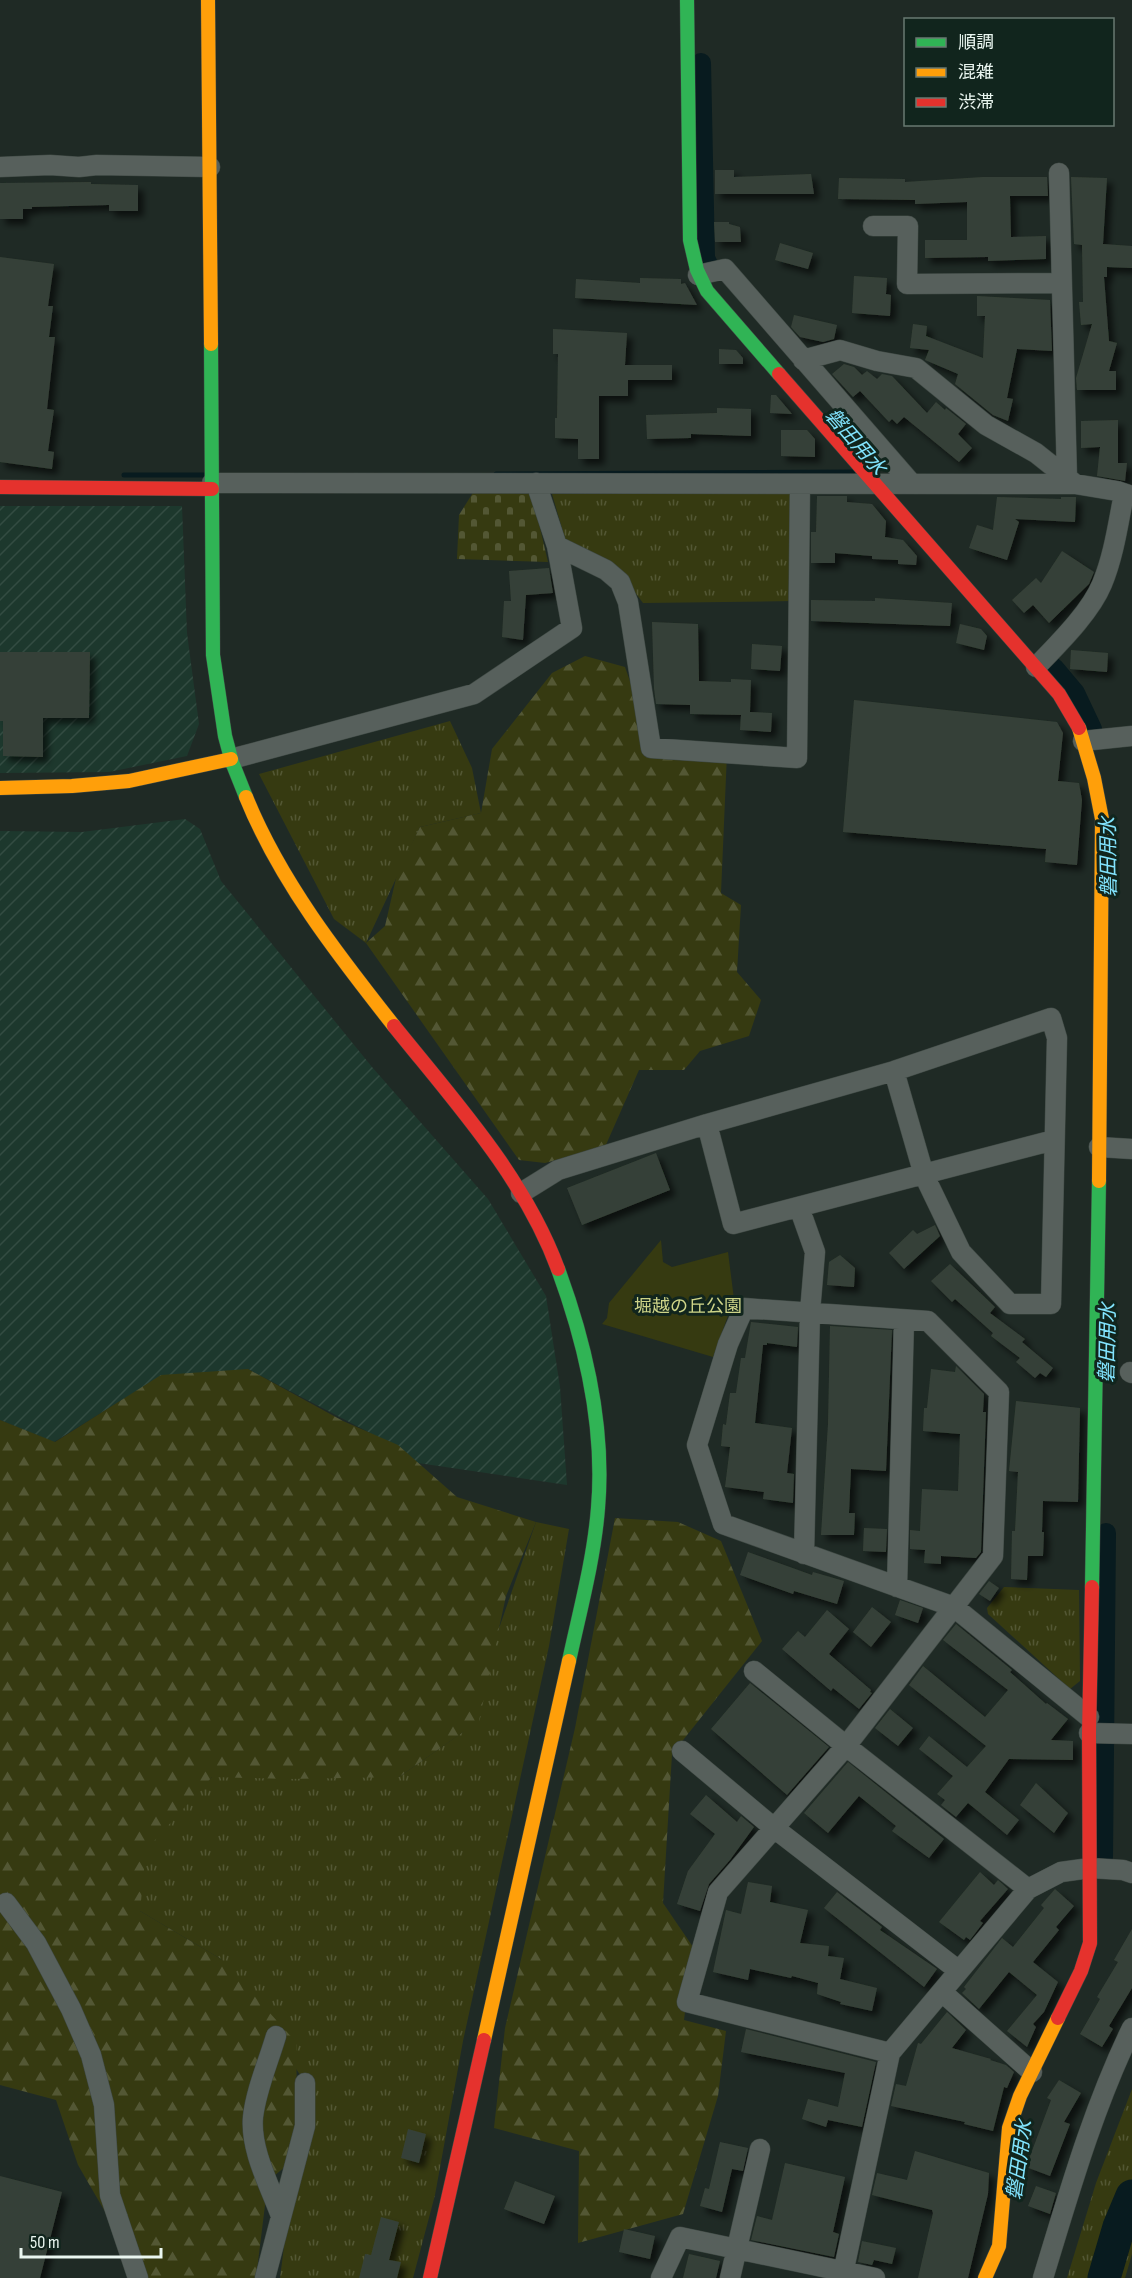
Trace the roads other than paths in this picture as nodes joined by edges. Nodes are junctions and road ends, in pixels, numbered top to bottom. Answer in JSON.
{"nodes":[{"id":1,"x":208,"y":0,"type":"edge"},
{"id":2,"x":687,"y":0,"type":"edge"},
{"id":3,"x":0,"y":167,"type":"edge"},
{"id":4,"x":210,"y":167,"type":"junction"},
{"id":5,"x":1059,"y":173,"type":"dead end"},
{"id":6,"x":873,"y":226,"type":"dead end"},
{"id":7,"x":698,"y":275,"type":"junction"},
{"id":8,"x":1062,"y":283,"type":"junction"},
{"id":9,"x":804,"y":360,"type":"junction"},
{"id":10,"x":1071,"y":481,"type":"junction"},
{"id":11,"x":536,"y":483,"type":"junction"},
{"id":12,"x":800,"y":484,"type":"junction"},
{"id":13,"x":874,"y":484,"type":"junction"},
{"id":14,"x":912,"y":484,"type":"junction"},
{"id":15,"x":212,"y":486,"type":"junction"},
{"id":16,"x":0,"y":487,"type":"edge"},
{"id":17,"x":1128,"y":495,"type":"edge"},
{"id":18,"x":557,"y":546,"type":"junction"},
{"id":19,"x":1036,"y":667,"type":"junction"},
{"id":20,"x":1132,"y":736,"type":"edge"},
{"id":21,"x":1083,"y":741,"type":"junction"},
{"id":22,"x":231,"y":759,"type":"junction"},
{"id":23,"x":0,"y":788,"type":"edge"},
{"id":24,"x":894,"y":1071,"type":"junction"},
{"id":25,"x":707,"y":1124,"type":"junction"},
{"id":26,"x":1054,"y":1140,"type":"junction"},
{"id":27,"x":1099,"y":1147,"type":"junction"},
{"id":28,"x":1132,"y":1149,"type":"edge"},
{"id":29,"x":924,"y":1175,"type":"junction"},
{"id":30,"x":521,"y":1193,"type":"junction"},
{"id":31,"x":799,"y":1207,"type":"junction"},
{"id":32,"x":810,"y":1312,"type":"junction"},
{"id":33,"x":904,"y":1320,"type":"junction"},
{"id":34,"x":804,"y":1554,"type":"junction"},
{"id":35,"x":897,"y":1587,"type":"junction"},
{"id":36,"x":954,"y":1607,"type":"junction"},
{"id":37,"x":754,"y":1671,"type":"dead end"},
{"id":38,"x":1097,"y":1729,"type":"junction"},
{"id":39,"x":1132,"y":1734,"type":"edge"},
{"id":40,"x":846,"y":1746,"type":"junction"},
{"id":41,"x":682,"y":1751,"type":"dead end"},
{"id":42,"x":774,"y":1828,"type":"junction"},
{"id":43,"x":1090,"y":1868,"type":"junction"},
{"id":44,"x":1132,"y":1873,"type":"edge"},
{"id":45,"x":1028,"y":1889,"type":"junction"},
{"id":46,"x":6,"y":1903,"type":"dead end"},
{"id":47,"x":959,"y":1971,"type":"junction"},
{"id":48,"x":942,"y":1992,"type":"junction"},
{"id":49,"x":1132,"y":2028,"type":"edge"},
{"id":50,"x":276,"y":2036,"type":"dead end"},
{"id":51,"x":890,"y":2053,"type":"junction"},
{"id":52,"x":1032,"y":2072,"type":"junction"},
{"id":53,"x":305,"y":2083,"type":"dead end"},
{"id":54,"x":760,"y":2149,"type":"dead end"},
{"id":55,"x":282,"y":2216,"type":"junction"},
{"id":56,"x":737,"y":2249,"type":"junction"},
{"id":57,"x":843,"y":2275,"type":"edge"},
{"id":58,"x":138,"y":2278,"type":"edge"},
{"id":59,"x":265,"y":2278,"type":"edge"},
{"id":60,"x":430,"y":2278,"type":"edge"},
{"id":61,"x":661,"y":2278,"type":"edge"},
{"id":62,"x":730,"y":2278,"type":"edge"},
{"id":63,"x":875,"y":2278,"type":"edge"},
{"id":64,"x":985,"y":2278,"type":"edge"},
{"id":65,"x":1042,"y":2278,"type":"edge"}],
"edges":[{"from":1,"to":4,"type":"street"},
{"from":2,"to":7,"type":"street"},
{"from":3,"to":4,"type":"street"},
{"from":4,"to":15,"type":"street"},
{"from":5,"to":8,"type":"street"},
{"from":6,"to":8,"type":"street"},
{"from":7,"to":9,"type":"street"},
{"from":7,"to":13,"type":"street"},
{"from":8,"to":10,"type":"street"},
{"from":9,"to":10,"type":"street"},
{"from":9,"to":14,"type":"street"},
{"from":10,"to":14,"type":"street"},
{"from":10,"to":17,"type":"street"},
{"from":11,"to":12,"type":"street"},
{"from":11,"to":15,"type":"street"},
{"from":11,"to":18,"type":"street"},
{"from":12,"to":13,"type":"street"},
{"from":12,"to":18,"type":"street"},
{"from":13,"to":14,"type":"street"},
{"from":13,"to":19,"type":"street"},
{"from":15,"to":16,"type":"street"},
{"from":15,"to":22,"type":"street"},
{"from":17,"to":19,"type":"street"},
{"from":18,"to":22,"type":"street"},
{"from":19,"to":21,"type":"street"},
{"from":20,"to":21,"type":"street"},
{"from":21,"to":27,"type":"street"},
{"from":22,"to":23,"type":"street"},
{"from":22,"to":30,"type":"street"},
{"from":24,"to":25,"type":"street"},
{"from":24,"to":26,"type":"street"},
{"from":24,"to":29,"type":"street"},
{"from":25,"to":30,"type":"street"},
{"from":25,"to":31,"type":"street"},
{"from":26,"to":29,"type":"street"},
{"from":26,"to":29,"type":"street"},
{"from":27,"to":28,"type":"street"},
{"from":27,"to":38,"type":"street"},
{"from":29,"to":31,"type":"street"},
{"from":30,"to":60,"type":"street"},
{"from":31,"to":32,"type":"street"},
{"from":32,"to":33,"type":"street"},
{"from":32,"to":34,"type":"street"},
{"from":32,"to":34,"type":"street"},
{"from":33,"to":35,"type":"street"},
{"from":33,"to":36,"type":"street"},
{"from":34,"to":35,"type":"street"},
{"from":35,"to":36,"type":"street"},
{"from":36,"to":38,"type":"street"},
{"from":36,"to":40,"type":"street"},
{"from":37,"to":40,"type":"street"},
{"from":38,"to":39,"type":"street"},
{"from":38,"to":43,"type":"street"},
{"from":40,"to":42,"type":"street"},
{"from":40,"to":45,"type":"street"},
{"from":41,"to":42,"type":"street"},
{"from":42,"to":47,"type":"street"},
{"from":42,"to":51,"type":"street"},
{"from":43,"to":44,"type":"street"},
{"from":43,"to":45,"type":"street"},
{"from":43,"to":52,"type":"street"},
{"from":45,"to":47,"type":"street"},
{"from":46,"to":58,"type":"street"},
{"from":47,"to":48,"type":"street"},
{"from":48,"to":51,"type":"street"},
{"from":48,"to":52,"type":"street"},
{"from":49,"to":65,"type":"street"},
{"from":50,"to":55,"type":"street"},
{"from":51,"to":57,"type":"street"},
{"from":52,"to":64,"type":"street"},
{"from":53,"to":55,"type":"street"},
{"from":54,"to":56,"type":"street"},
{"from":55,"to":59,"type":"street"},
{"from":56,"to":57,"type":"street"},
{"from":56,"to":61,"type":"street"},
{"from":56,"to":62,"type":"street"},
{"from":57,"to":63,"type":"street"}]}
